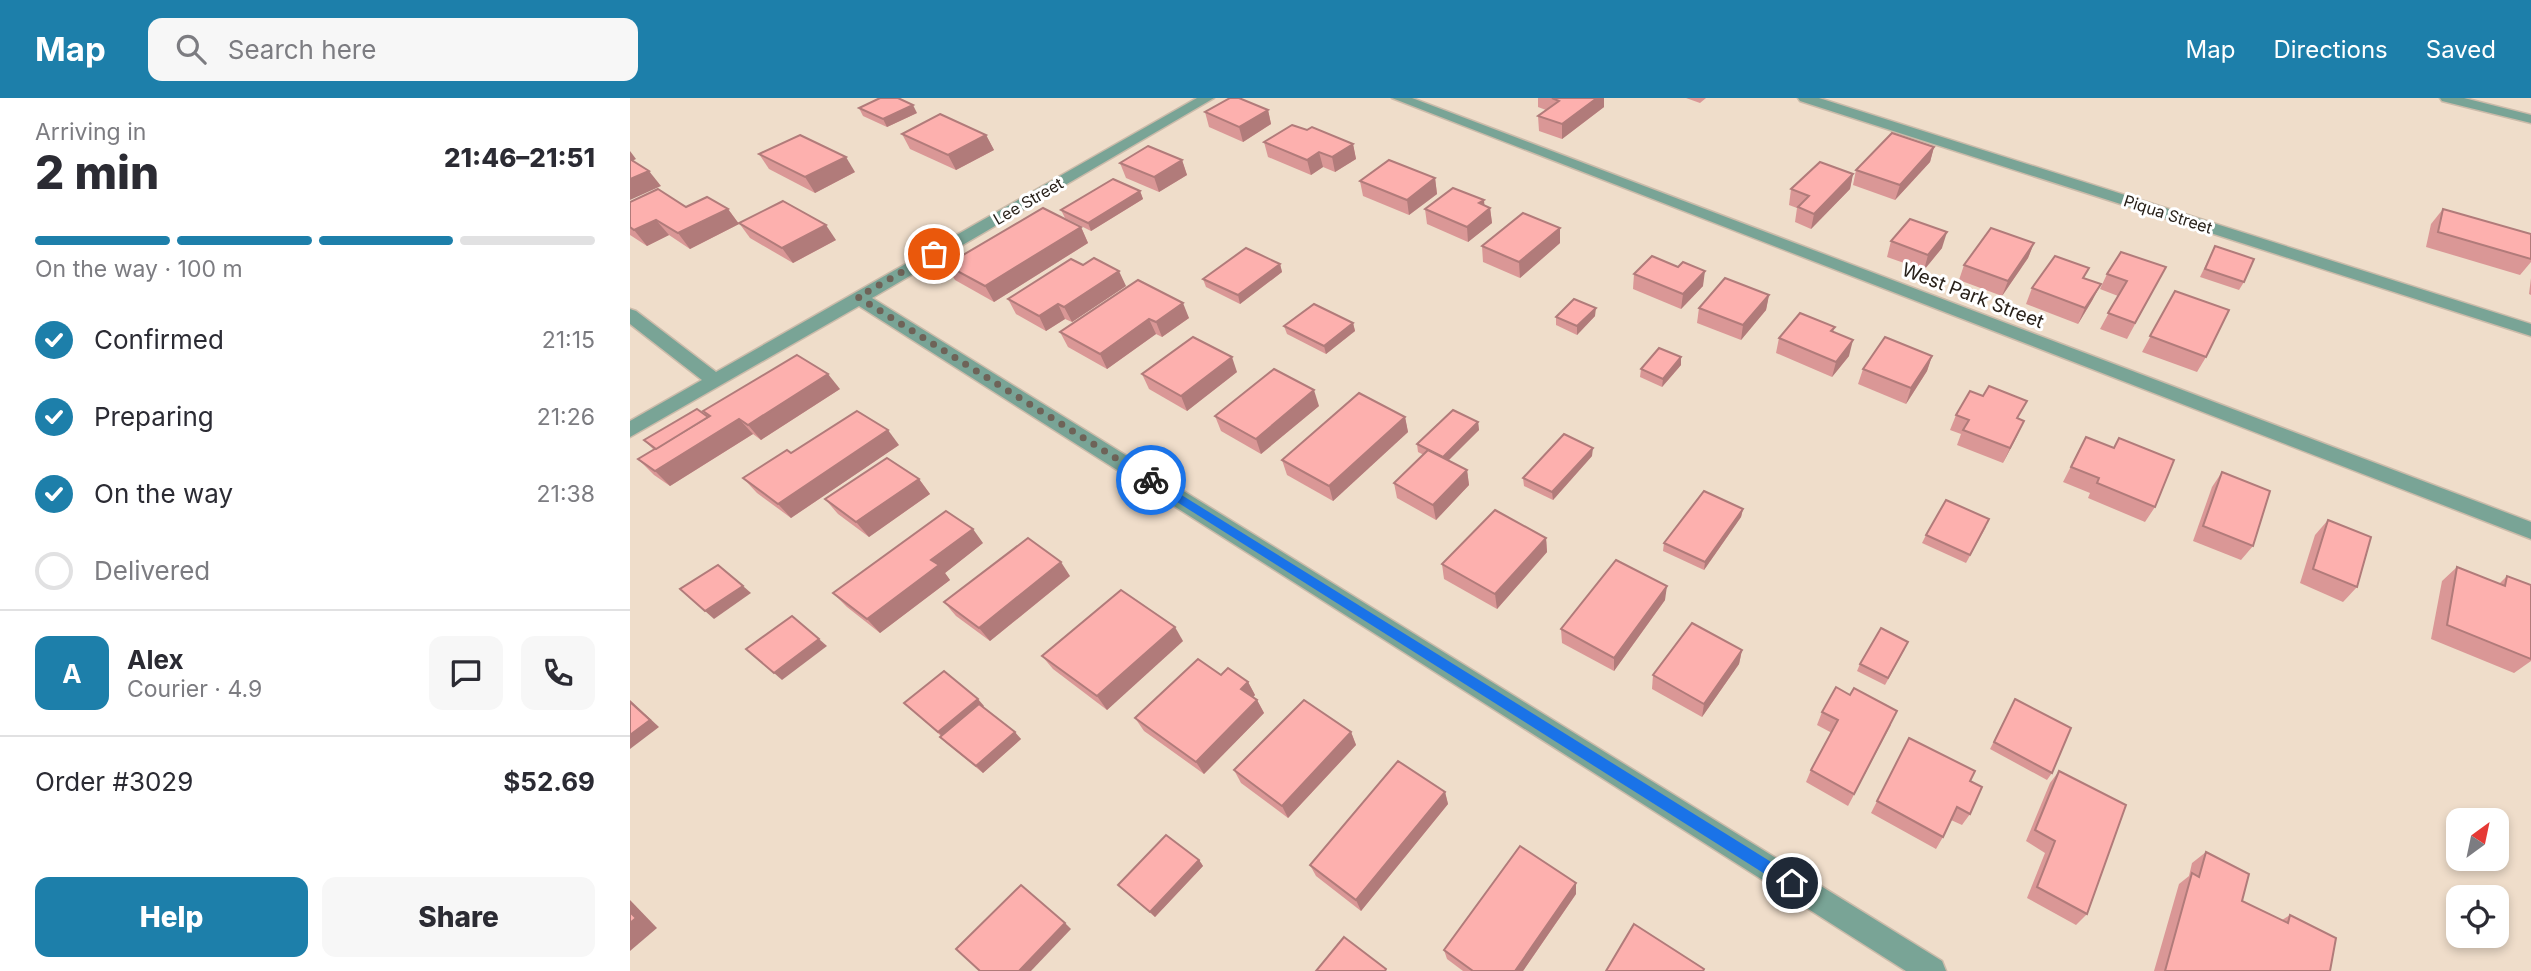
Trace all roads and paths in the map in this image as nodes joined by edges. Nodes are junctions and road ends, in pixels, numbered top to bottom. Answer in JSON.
{"nodes":[{"id":1,"x":1207,"y":98,"type":"edge"},
{"id":2,"x":1399,"y":98,"type":"edge"},
{"id":3,"x":1805,"y":98,"type":"edge"},
{"id":4,"x":2447,"y":98,"type":"edge"},
{"id":5,"x":2531,"y":120,"type":"edge"},
{"id":6,"x":858,"y":297,"type":"junction"},
{"id":7,"x":630,"y":316,"type":"edge"},
{"id":8,"x":2531,"y":330,"type":"edge"},
{"id":9,"x":715,"y":381,"type":"junction"},
{"id":10,"x":630,"y":430,"type":"edge"},
{"id":11,"x":2531,"y":531,"type":"edge"},
{"id":12,"x":1932,"y":971,"type":"edge"}],
"edges":[{"from":1,"to":6,"type":"street","name":"Lee Street"},
{"from":2,"to":11,"type":"street","name":"West Park Street"},
{"from":3,"to":8,"type":"street","name":"Piqua Street"},
{"from":4,"to":5,"type":"street"},
{"from":6,"to":9,"type":"street","name":"Lee Street"},
{"from":6,"to":12,"type":"street"},
{"from":7,"to":9,"type":"street"},
{"from":9,"to":10,"type":"street","name":"Lee Street"}]}
